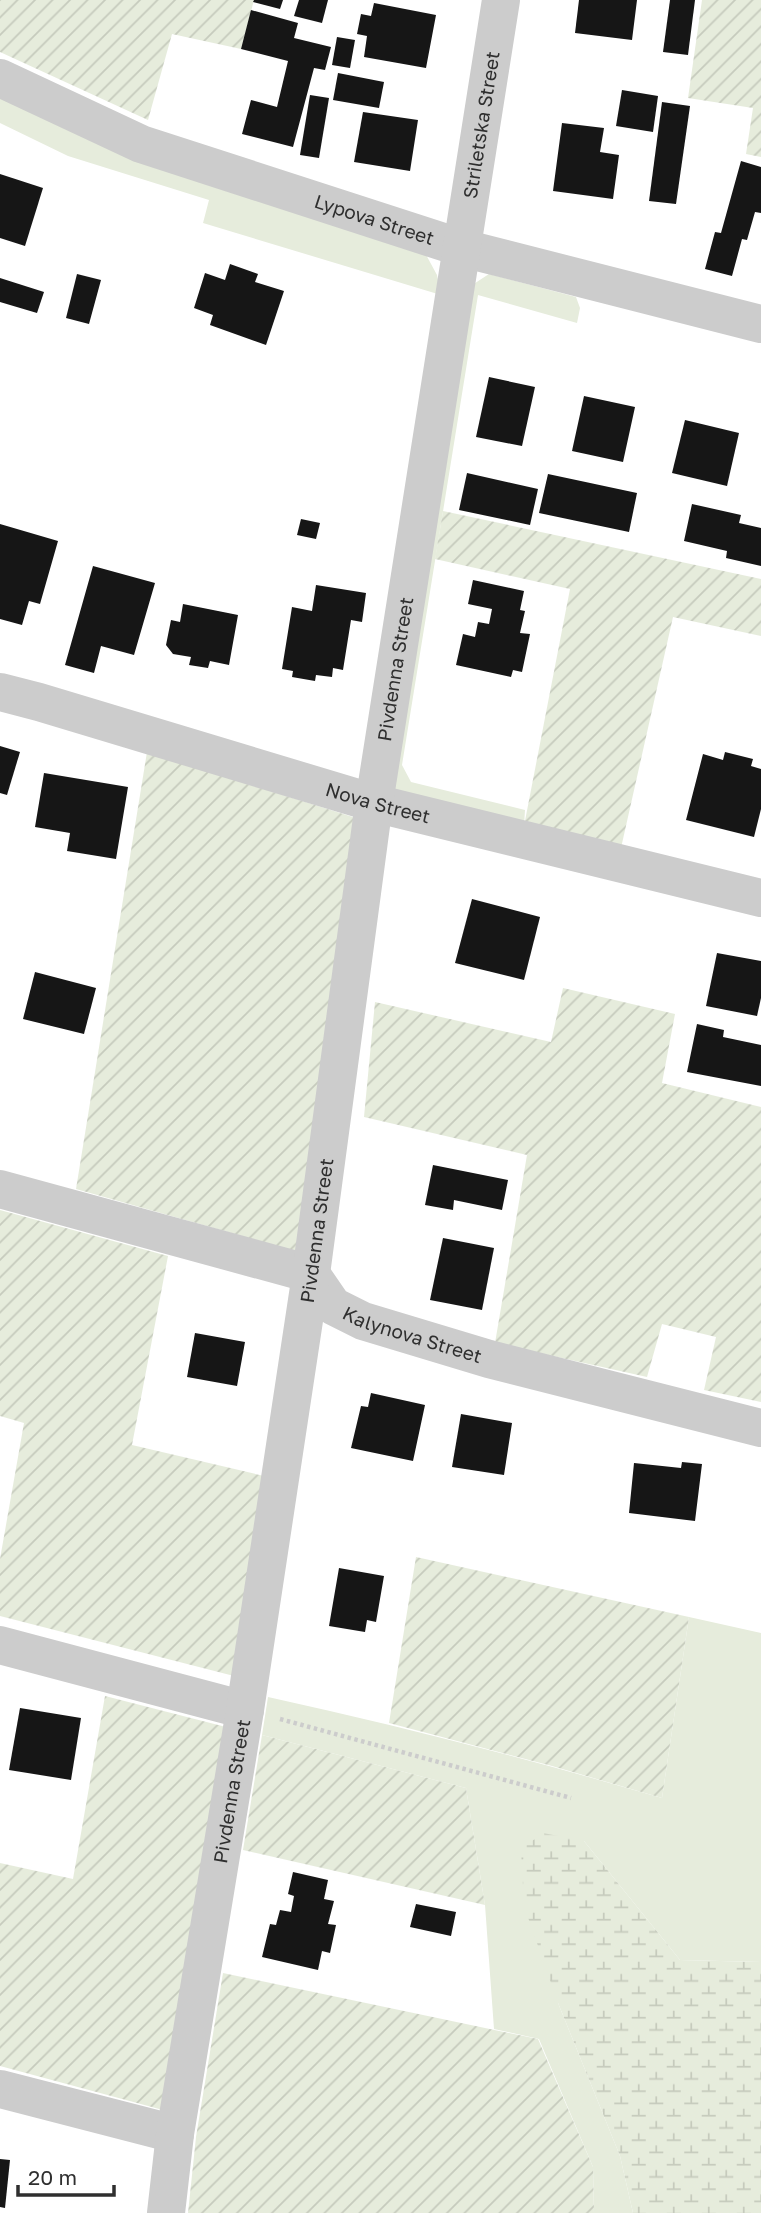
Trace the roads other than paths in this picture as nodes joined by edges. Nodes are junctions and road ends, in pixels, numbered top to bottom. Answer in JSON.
{"nodes":[{"id":1,"x":501,"y":0,"type":"edge"},
{"id":2,"x":0,"y":78,"type":"edge"},
{"id":3,"x":462,"y":248,"type":"junction"},
{"id":4,"x":761,"y":324,"type":"edge"},
{"id":5,"x":0,"y":692,"type":"edge"},
{"id":6,"x":374,"y":803,"type":"junction"},
{"id":7,"x":761,"y":898,"type":"edge"},
{"id":8,"x":0,"y":1189,"type":"edge"},
{"id":9,"x":311,"y":1274,"type":"junction"},
{"id":10,"x":761,"y":1428,"type":"edge"},
{"id":11,"x":0,"y":1645,"type":"edge"},
{"id":12,"x":245,"y":1710,"type":"junction"},
{"id":13,"x":0,"y":2089,"type":"edge"},
{"id":14,"x":175,"y":2134,"type":"junction"},
{"id":15,"x":166,"y":2213,"type":"edge"}],
"edges":[{"from":1,"to":3,"type":"street","name":"Striletska Street"},
{"from":2,"to":3,"type":"street","name":"Lypova Street"},
{"from":3,"to":4,"type":"street","name":"Lypova Street"},
{"from":3,"to":6,"type":"street","name":"Pivdenna Street"},
{"from":5,"to":6,"type":"street","name":"Nova Street"},
{"from":6,"to":7,"type":"street","name":"Nova Street"},
{"from":6,"to":9,"type":"street","name":"Pivdenna Street"},
{"from":8,"to":9,"type":"street"},
{"from":9,"to":10,"type":"street","name":"Kalynova Street"},
{"from":9,"to":12,"type":"street","name":"Pivdenna Street"},
{"from":11,"to":12,"type":"street"},
{"from":12,"to":14,"type":"street","name":"Pivdenna Street"},
{"from":13,"to":14,"type":"street"},
{"from":14,"to":15,"type":"street","name":"Pivdenna Street"}]}
